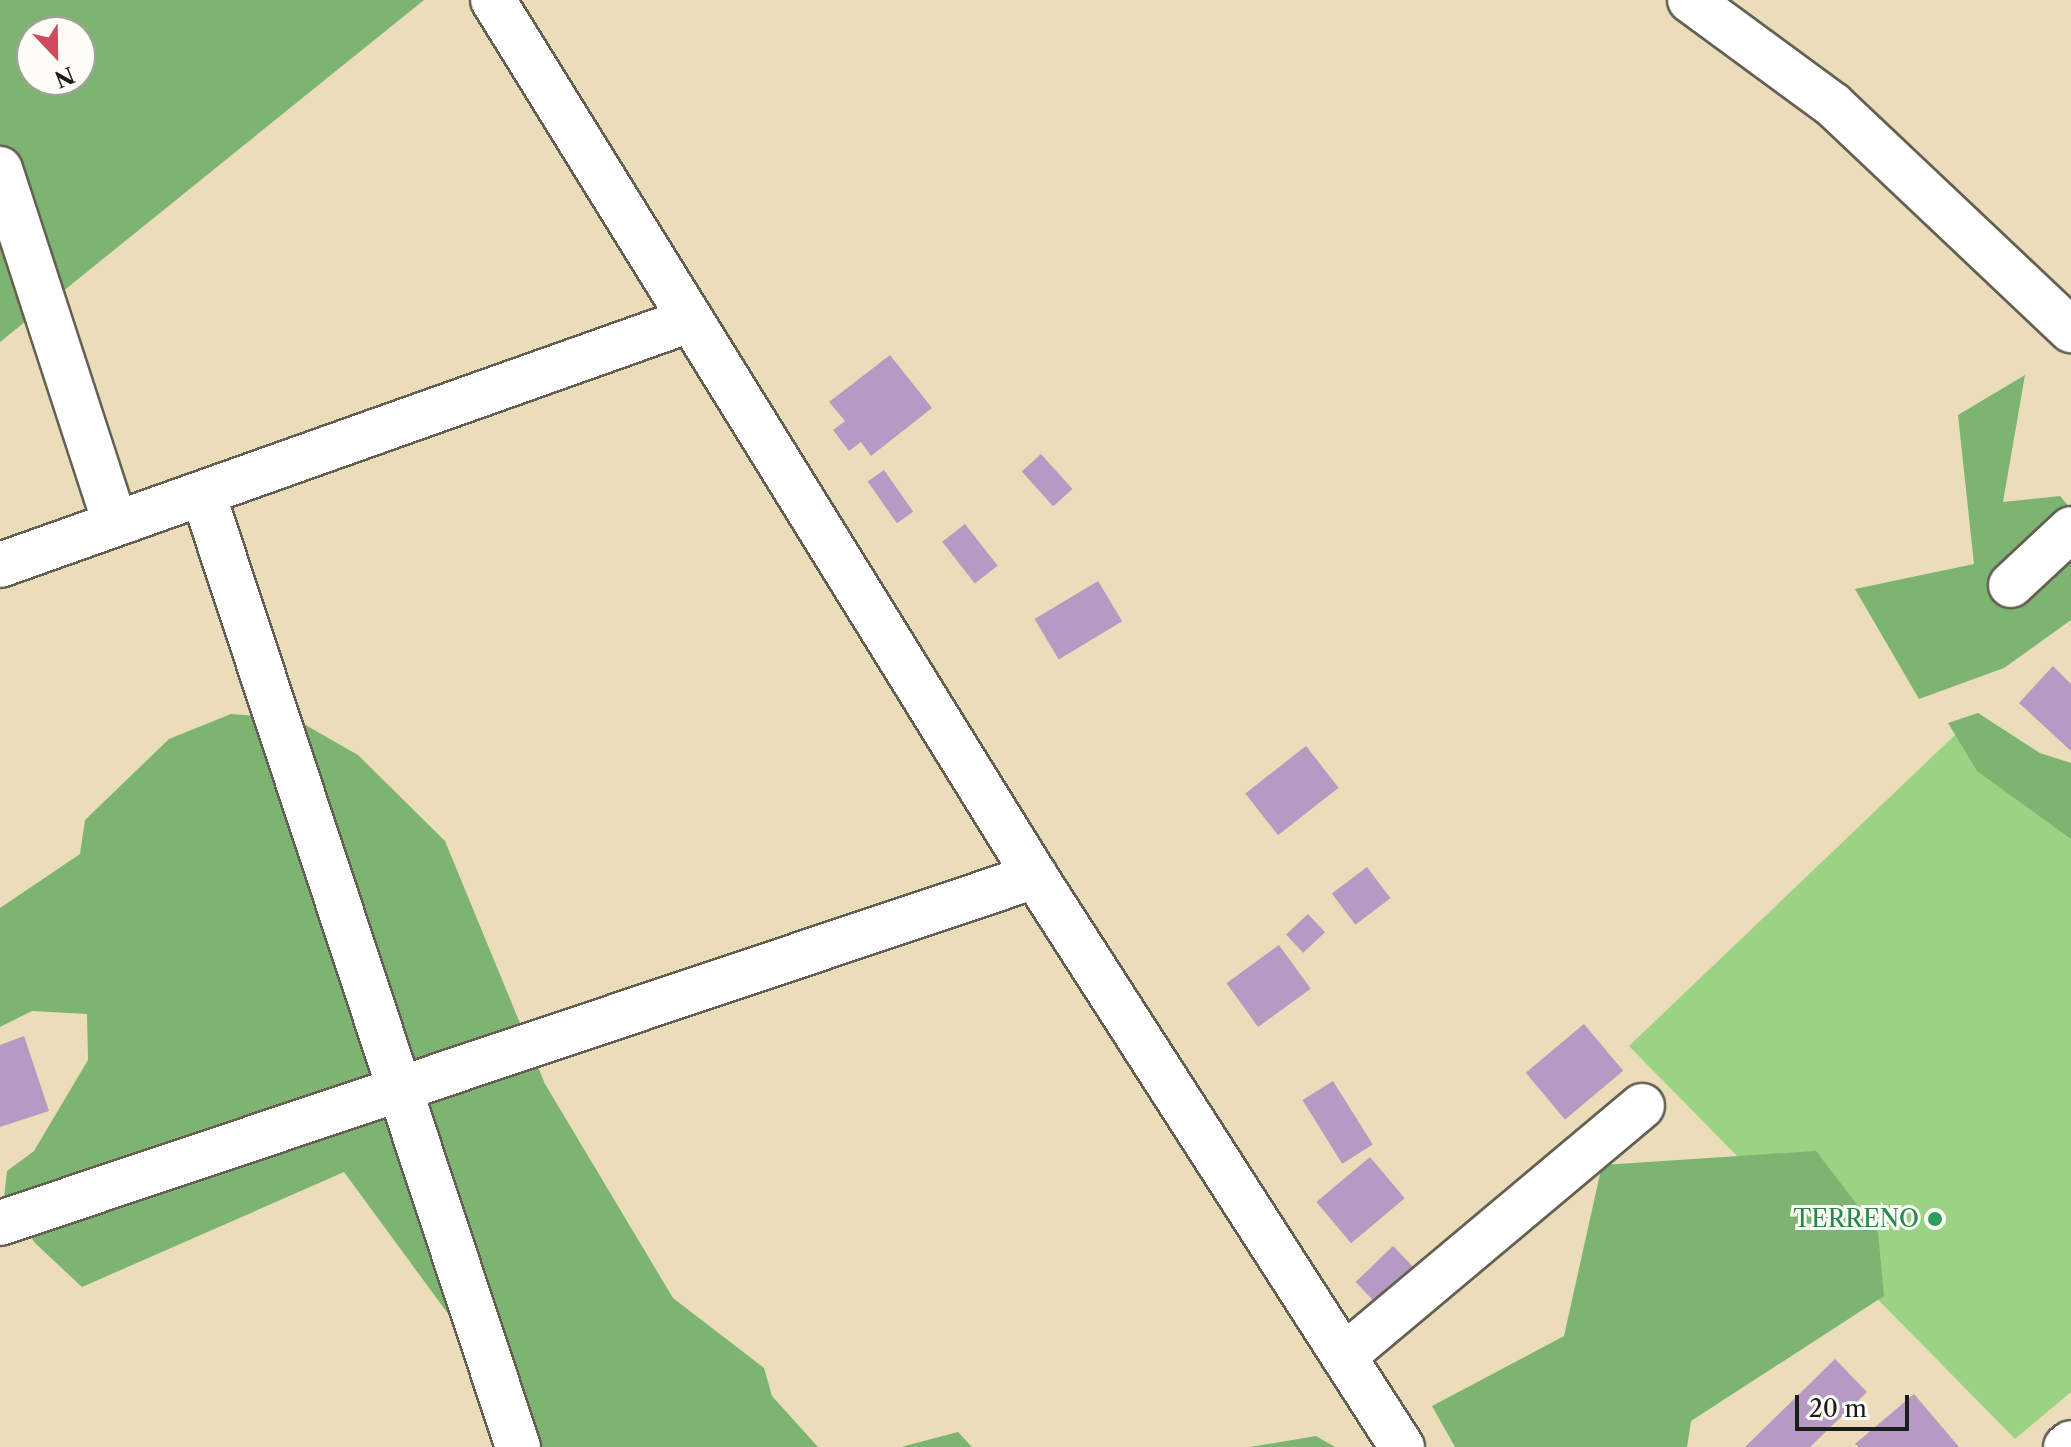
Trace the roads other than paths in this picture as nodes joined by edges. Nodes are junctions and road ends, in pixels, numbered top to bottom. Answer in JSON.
{"nodes":[{"id":1,"x":493,"y":0,"type":"edge"},
{"id":2,"x":1690,"y":0,"type":"edge"},
{"id":3,"x":0,"y":169,"type":"edge"},
{"id":4,"x":690,"y":320,"type":"junction"},
{"id":5,"x":2071,"y":330,"type":"edge"},
{"id":6,"x":203,"y":494,"type":"junction"},
{"id":7,"x":115,"y":523,"type":"junction"},
{"id":8,"x":2071,"y":529,"type":"edge"},
{"id":9,"x":0,"y":565,"type":"edge"},
{"id":10,"x":2011,"y":585,"type":"dead end"},
{"id":11,"x":1035,"y":876,"type":"junction"},
{"id":12,"x":402,"y":1090,"type":"junction"},
{"id":13,"x":1642,"y":1106,"type":"dead end"},
{"id":14,"x":0,"y":1223,"type":"edge"},
{"id":15,"x":1344,"y":1356,"type":"junction"},
{"id":16,"x":2071,"y":1443,"type":"edge"},
{"id":17,"x":518,"y":1447,"type":"edge"},
{"id":18,"x":1402,"y":1447,"type":"edge"},
{"id":19,"x":2066,"y":1447,"type":"edge"}],
"edges":[{"from":1,"to":4,"type":"street"},
{"from":2,"to":5,"type":"street"},
{"from":3,"to":7,"type":"street"},
{"from":4,"to":6,"type":"street"},
{"from":4,"to":11,"type":"street"},
{"from":6,"to":7,"type":"street"},
{"from":6,"to":12,"type":"street"},
{"from":7,"to":9,"type":"street"},
{"from":8,"to":10,"type":"street"},
{"from":11,"to":12,"type":"street"},
{"from":11,"to":15,"type":"street"},
{"from":12,"to":14,"type":"street"},
{"from":12,"to":17,"type":"street"},
{"from":13,"to":15,"type":"street"},
{"from":15,"to":18,"type":"street"},
{"from":16,"to":19,"type":"street"}]}
